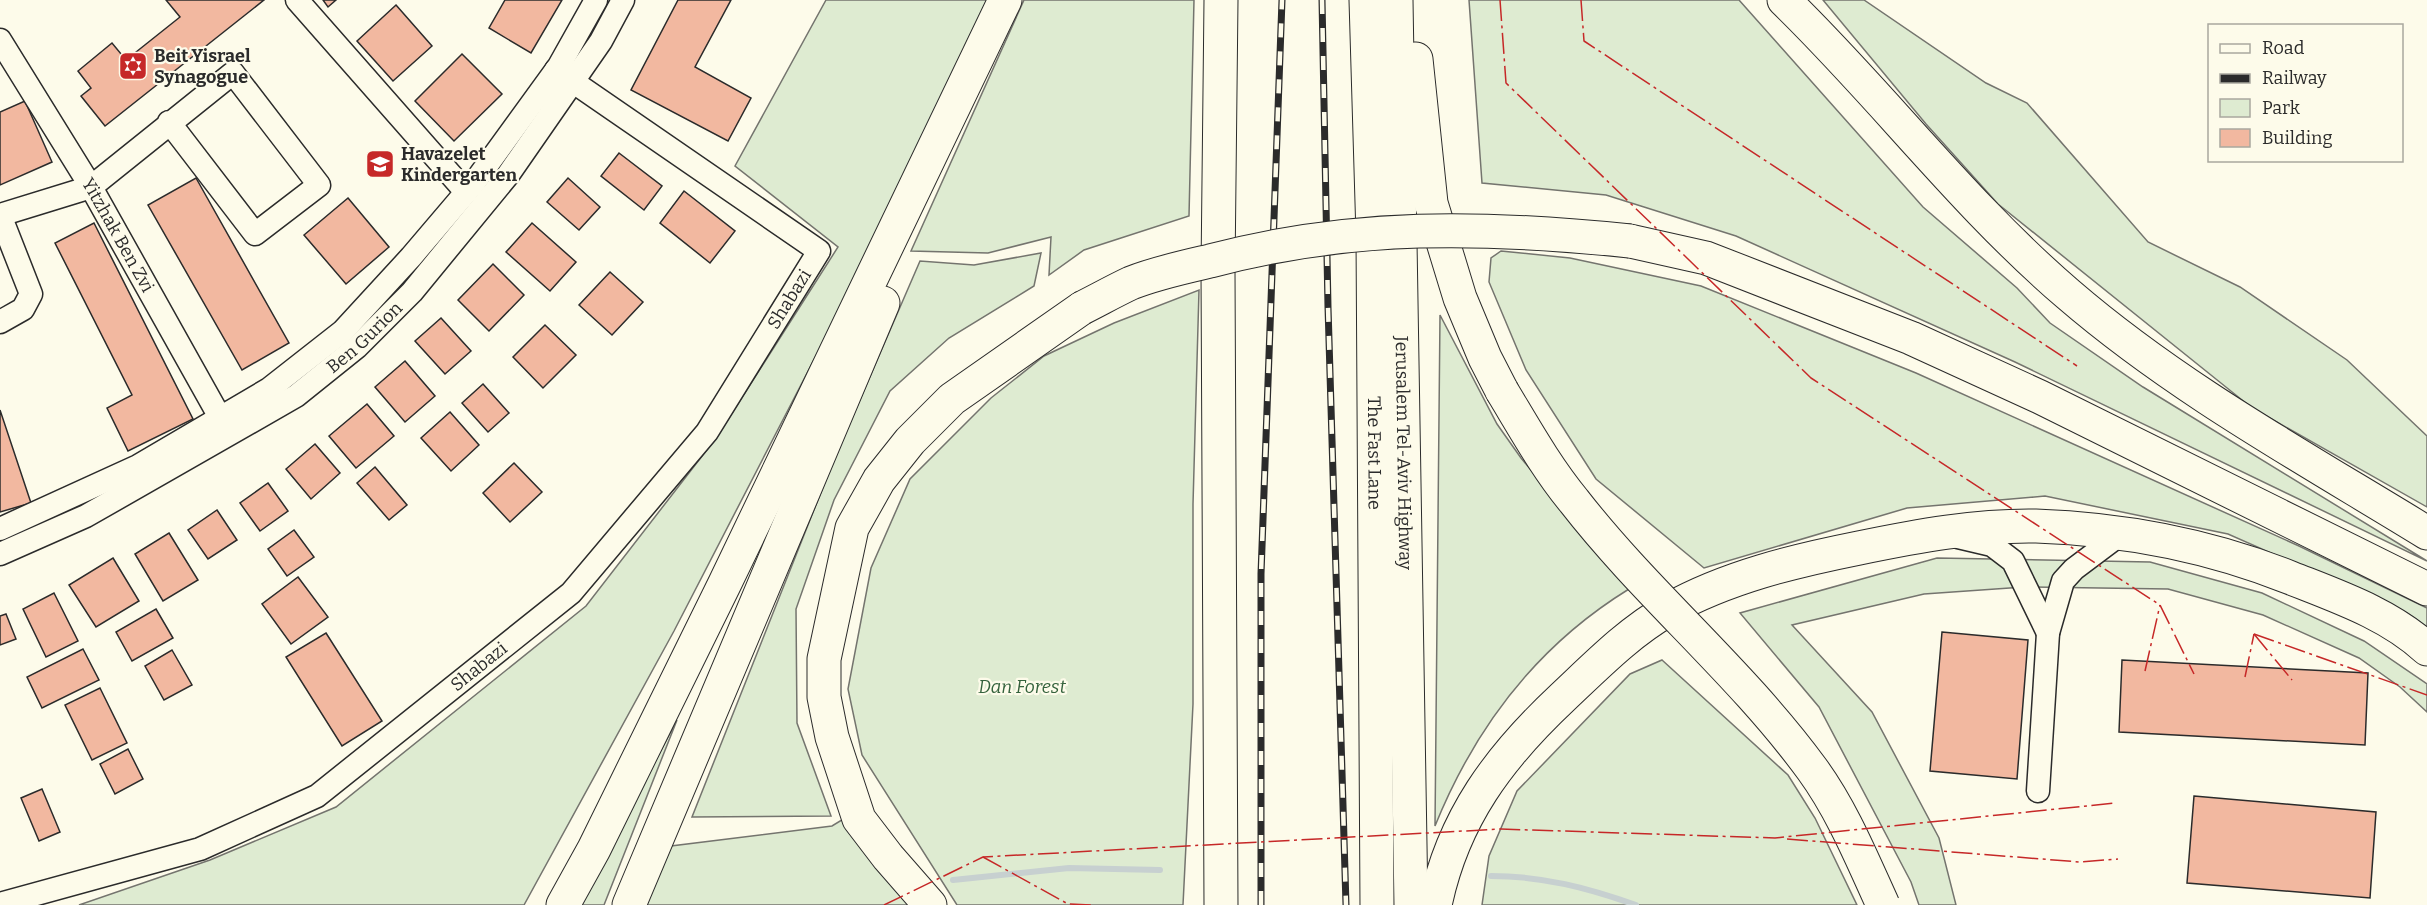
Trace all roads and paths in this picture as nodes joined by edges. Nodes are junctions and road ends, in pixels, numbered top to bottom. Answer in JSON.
{"nodes":[{"id":1,"x":297,"y":0,"type":"edge"},
{"id":2,"x":596,"y":0,"type":"edge"},
{"id":3,"x":623,"y":0,"type":"edge"},
{"id":4,"x":1005,"y":0,"type":"edge"},
{"id":5,"x":1011,"y":0,"type":"edge"},
{"id":6,"x":1221,"y":0,"type":"edge"},
{"id":7,"x":1366,"y":0,"type":"edge"},
{"id":8,"x":1396,"y":0,"type":"edge"},
{"id":9,"x":1409,"y":0,"type":"edge"},
{"id":10,"x":1784,"y":0,"type":"edge"},
{"id":11,"x":0,"y":40,"type":"edge"},
{"id":12,"x":565,"y":76,"type":"junction"},
{"id":13,"x":169,"y":122,"type":"junction"},
{"id":14,"x":91,"y":187,"type":"junction"},
{"id":15,"x":466,"y":192,"type":"junction"},
{"id":16,"x":0,"y":215,"type":"edge"},
{"id":17,"x":0,"y":322,"type":"edge"},
{"id":18,"x":225,"y":426,"type":"junction"},
{"id":19,"x":0,"y":529,"type":"edge"},
{"id":20,"x":1942,"y":533,"type":"junction"},
{"id":21,"x":2122,"y":533,"type":"junction"},
{"id":22,"x":2427,"y":533,"type":"edge"},
{"id":23,"x":0,"y":554,"type":"edge"},
{"id":24,"x":725,"y":584,"type":"junction"},
{"id":25,"x":2427,"y":589,"type":"edge"},
{"id":26,"x":2048,"y":633,"type":"junction"},
{"id":27,"x":2427,"y":649,"type":"edge"},
{"id":28,"x":2038,"y":791,"type":"dead end"},
{"id":29,"x":0,"y":904,"type":"edge"},
{"id":30,"x":543,"y":905,"type":"edge"},
{"id":31,"x":563,"y":905,"type":"edge"},
{"id":32,"x":629,"y":905,"type":"edge"},
{"id":33,"x":930,"y":905,"type":"edge"},
{"id":34,"x":1221,"y":905,"type":"edge"},
{"id":35,"x":1377,"y":905,"type":"edge"},
{"id":36,"x":1411,"y":905,"type":"edge"},
{"id":37,"x":1435,"y":905,"type":"edge"},
{"id":38,"x":1883,"y":905,"type":"edge"}],
"edges":[{"from":1,"to":15,"type":"street"},
{"from":2,"to":12,"type":"street","name":"Ben Gurion"},
{"from":3,"to":12,"type":"street","name":"Ben Gurion"},
{"from":4,"to":24,"type":"highway"},
{"from":5,"to":32,"type":"highway"},
{"from":6,"to":34,"type":"highway"},
{"from":7,"to":35,"type":"highway","name":"The Fast Lane"},
{"from":8,"to":36,"type":"highway","name":"Jerusalem Tel-Aviv Highway"},
{"from":9,"to":38,"type":"highway","bridge":true},
{"from":10,"to":22,"type":"highway"},
{"from":11,"to":14,"type":"street","name":"Yitzhak Ben Zvi"},
{"from":12,"to":15,"type":"street","name":"Ben Gurion"},
{"from":12,"to":18,"type":"street","name":"Ben Gurion"},
{"from":12,"to":29,"type":"street","name":"Shabazi"},
{"from":13,"to":13,"type":"street"},
{"from":13,"to":14,"type":"street"},
{"from":14,"to":16,"type":"street"},
{"from":14,"to":18,"type":"street","name":"Yitzhak Ben Zvi"},
{"from":15,"to":18,"type":"street","name":"Ben Gurion"},
{"from":16,"to":17,"type":"street"},
{"from":18,"to":19,"type":"street","name":"Ben Gurion"},
{"from":18,"to":23,"type":"street","name":"Ben Gurion"},
{"from":20,"to":21,"type":"highway"},
{"from":20,"to":26,"type":"street"},
{"from":20,"to":37,"type":"highway"},
{"from":21,"to":26,"type":"street"},
{"from":21,"to":27,"type":"highway"},
{"from":24,"to":30,"type":"highway"},
{"from":24,"to":31,"type":"highway"},
{"from":25,"to":33,"type":"highway","bridge":true},
{"from":26,"to":28,"type":"street"}]}
